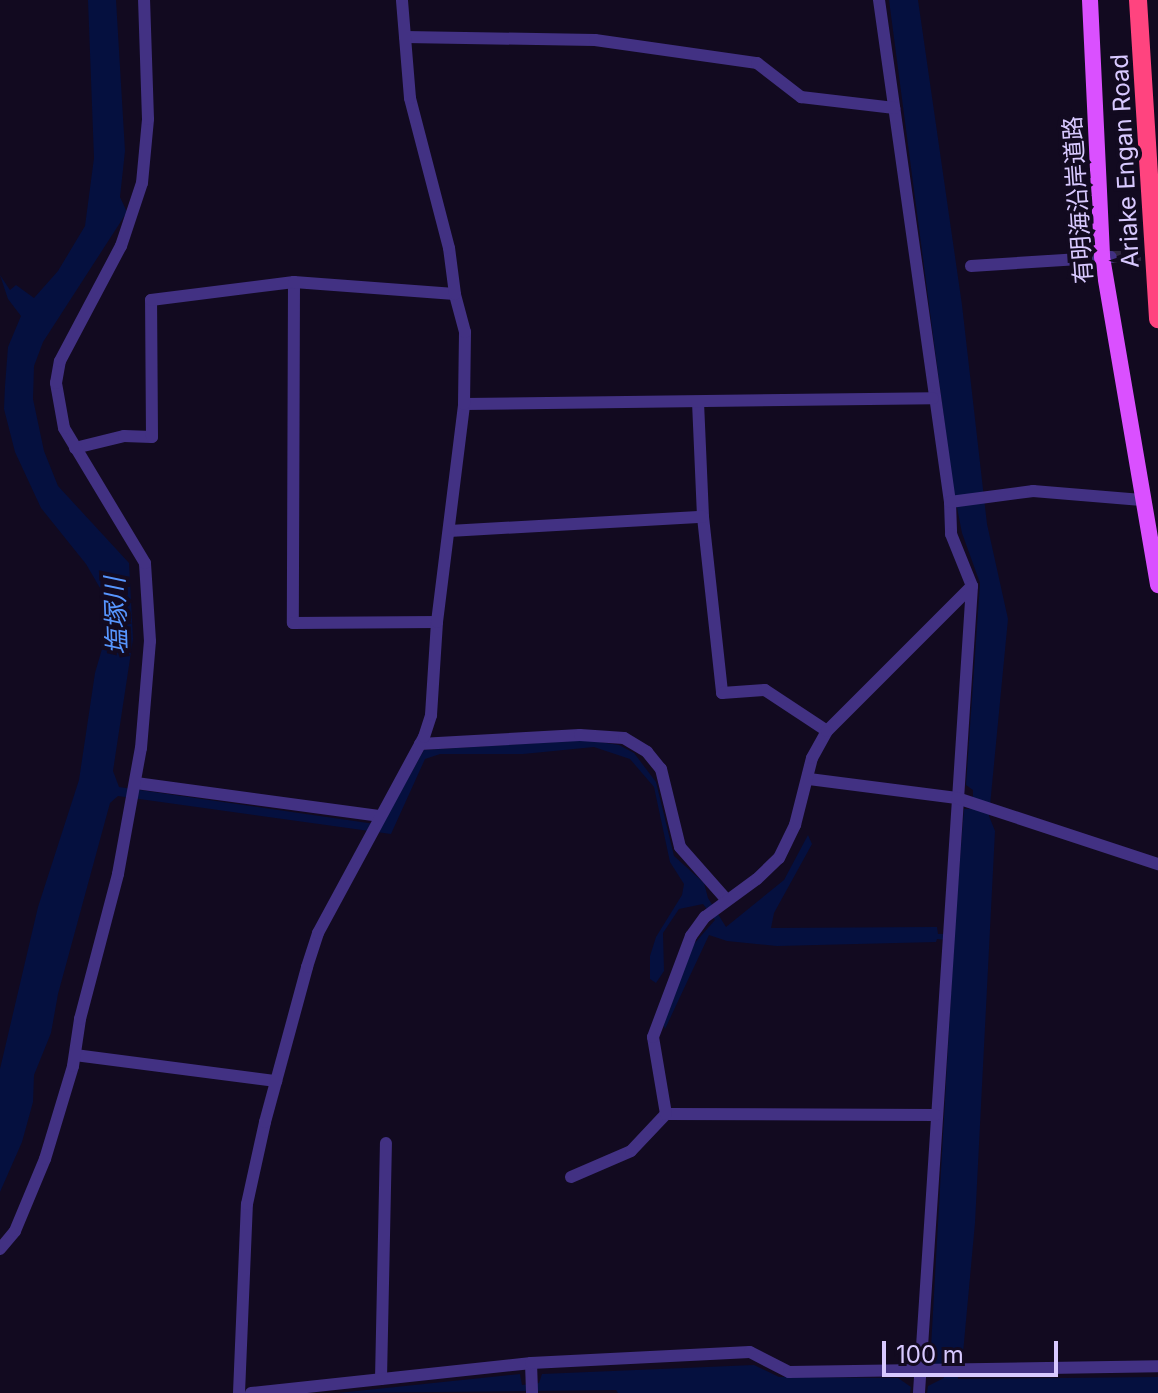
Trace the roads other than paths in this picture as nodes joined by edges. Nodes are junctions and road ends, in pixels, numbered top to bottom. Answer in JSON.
{"nodes":[{"id":1,"x":144,"y":0,"type":"edge"},
{"id":2,"x":402,"y":0,"type":"edge"},
{"id":3,"x":879,"y":0,"type":"edge"},
{"id":4,"x":1090,"y":0,"type":"edge"},
{"id":5,"x":1138,"y":0,"type":"edge"},
{"id":6,"x":405,"y":37,"type":"junction"},
{"id":7,"x":894,"y":108,"type":"junction"},
{"id":8,"x":1106,"y":257,"type":"junction"},
{"id":9,"x":971,"y":266,"type":"dead end"},
{"id":10,"x":294,"y":282,"type":"junction"},
{"id":11,"x":455,"y":294,"type":"junction"},
{"id":12,"x":1158,"y":319,"type":"edge"},
{"id":13,"x":933,"y":398,"type":"junction"},
{"id":14,"x":698,"y":402,"type":"junction"},
{"id":15,"x":464,"y":404,"type":"junction"},
{"id":16,"x":75,"y":448,"type":"junction"},
{"id":17,"x":1142,"y":500,"type":"junction"},
{"id":18,"x":950,"y":502,"type":"junction"},
{"id":19,"x":703,"y":517,"type":"junction"},
{"id":20,"x":449,"y":531,"type":"junction"},
{"id":21,"x":1156,"y":564,"type":"edge"},
{"id":22,"x":1158,"y":585,"type":"edge"},
{"id":23,"x":972,"y":586,"type":"junction"},
{"id":24,"x":437,"y":622,"type":"junction"},
{"id":25,"x":827,"y":731,"type":"junction"},
{"id":26,"x":420,"y":744,"type":"junction"},
{"id":27,"x":809,"y":779,"type":"junction"},
{"id":28,"x":136,"y":783,"type":"junction"},
{"id":29,"x":957,"y":798,"type":"junction"},
{"id":30,"x":379,"y":816,"type":"junction"},
{"id":31,"x":1158,"y":864,"type":"edge"},
{"id":32,"x":726,"y":899,"type":"junction"},
{"id":33,"x":75,"y":1055,"type":"junction"},
{"id":34,"x":276,"y":1081,"type":"junction"},
{"id":35,"x":666,"y":1114,"type":"junction"},
{"id":36,"x":935,"y":1115,"type":"junction"},
{"id":37,"x":386,"y":1143,"type":"dead end"},
{"id":38,"x":571,"y":1177,"type":"dead end"},
{"id":39,"x":0,"y":1249,"type":"edge"},
{"id":40,"x":1158,"y":1366,"type":"edge"},
{"id":41,"x":531,"y":1369,"type":"junction"},
{"id":42,"x":920,"y":1371,"type":"junction"},
{"id":43,"x":381,"y":1379,"type":"junction"},
{"id":44,"x":239,"y":1393,"type":"edge"},
{"id":45,"x":251,"y":1393,"type":"edge"},
{"id":46,"x":532,"y":1393,"type":"edge"},
{"id":47,"x":919,"y":1393,"type":"edge"}],
"edges":[{"from":1,"to":16,"type":"street"},
{"from":2,"to":6,"type":"street"},
{"from":3,"to":7,"type":"street"},
{"from":4,"to":8,"type":"main road","name":"有明海沿岸道路"},
{"from":5,"to":12,"type":"highway","name":"Ariake Engan Road"},
{"from":6,"to":7,"type":"street"},
{"from":6,"to":11,"type":"street"},
{"from":7,"to":13,"type":"street"},
{"from":8,"to":9,"type":"street"},
{"from":8,"to":17,"type":"main road","name":"有明海沿岸道路"},
{"from":10,"to":11,"type":"street"},
{"from":10,"to":16,"type":"street"},
{"from":10,"to":24,"type":"street"},
{"from":11,"to":15,"type":"street"},
{"from":13,"to":14,"type":"street"},
{"from":13,"to":18,"type":"street"},
{"from":14,"to":15,"type":"street"},
{"from":14,"to":19,"type":"street"},
{"from":15,"to":20,"type":"street"},
{"from":16,"to":28,"type":"street"},
{"from":17,"to":18,"type":"street"},
{"from":17,"to":21,"type":"main road","name":"有明海沿岸道路"},
{"from":18,"to":23,"type":"street"},
{"from":19,"to":20,"type":"street"},
{"from":19,"to":25,"type":"street"},
{"from":20,"to":24,"type":"street"},
{"from":21,"to":22,"type":"main road","name":"有明海沿岸道路"},
{"from":23,"to":25,"type":"street"},
{"from":23,"to":29,"type":"street"},
{"from":24,"to":26,"type":"street"},
{"from":25,"to":27,"type":"street"},
{"from":26,"to":30,"type":"street"},
{"from":26,"to":32,"type":"street"},
{"from":27,"to":29,"type":"street"},
{"from":27,"to":32,"type":"street"},
{"from":28,"to":30,"type":"street"},
{"from":28,"to":33,"type":"street"},
{"from":29,"to":31,"type":"street"},
{"from":29,"to":36,"type":"street"},
{"from":30,"to":34,"type":"street"},
{"from":32,"to":35,"type":"street"},
{"from":33,"to":34,"type":"street"},
{"from":33,"to":39,"type":"street"},
{"from":34,"to":44,"type":"street"},
{"from":35,"to":36,"type":"street"},
{"from":35,"to":38,"type":"street"},
{"from":36,"to":42,"type":"street"},
{"from":37,"to":43,"type":"street"},
{"from":40,"to":42,"type":"street"},
{"from":41,"to":42,"type":"street"},
{"from":41,"to":43,"type":"street"},
{"from":41,"to":46,"type":"street"},
{"from":42,"to":47,"type":"street"},
{"from":43,"to":45,"type":"street"}]}
